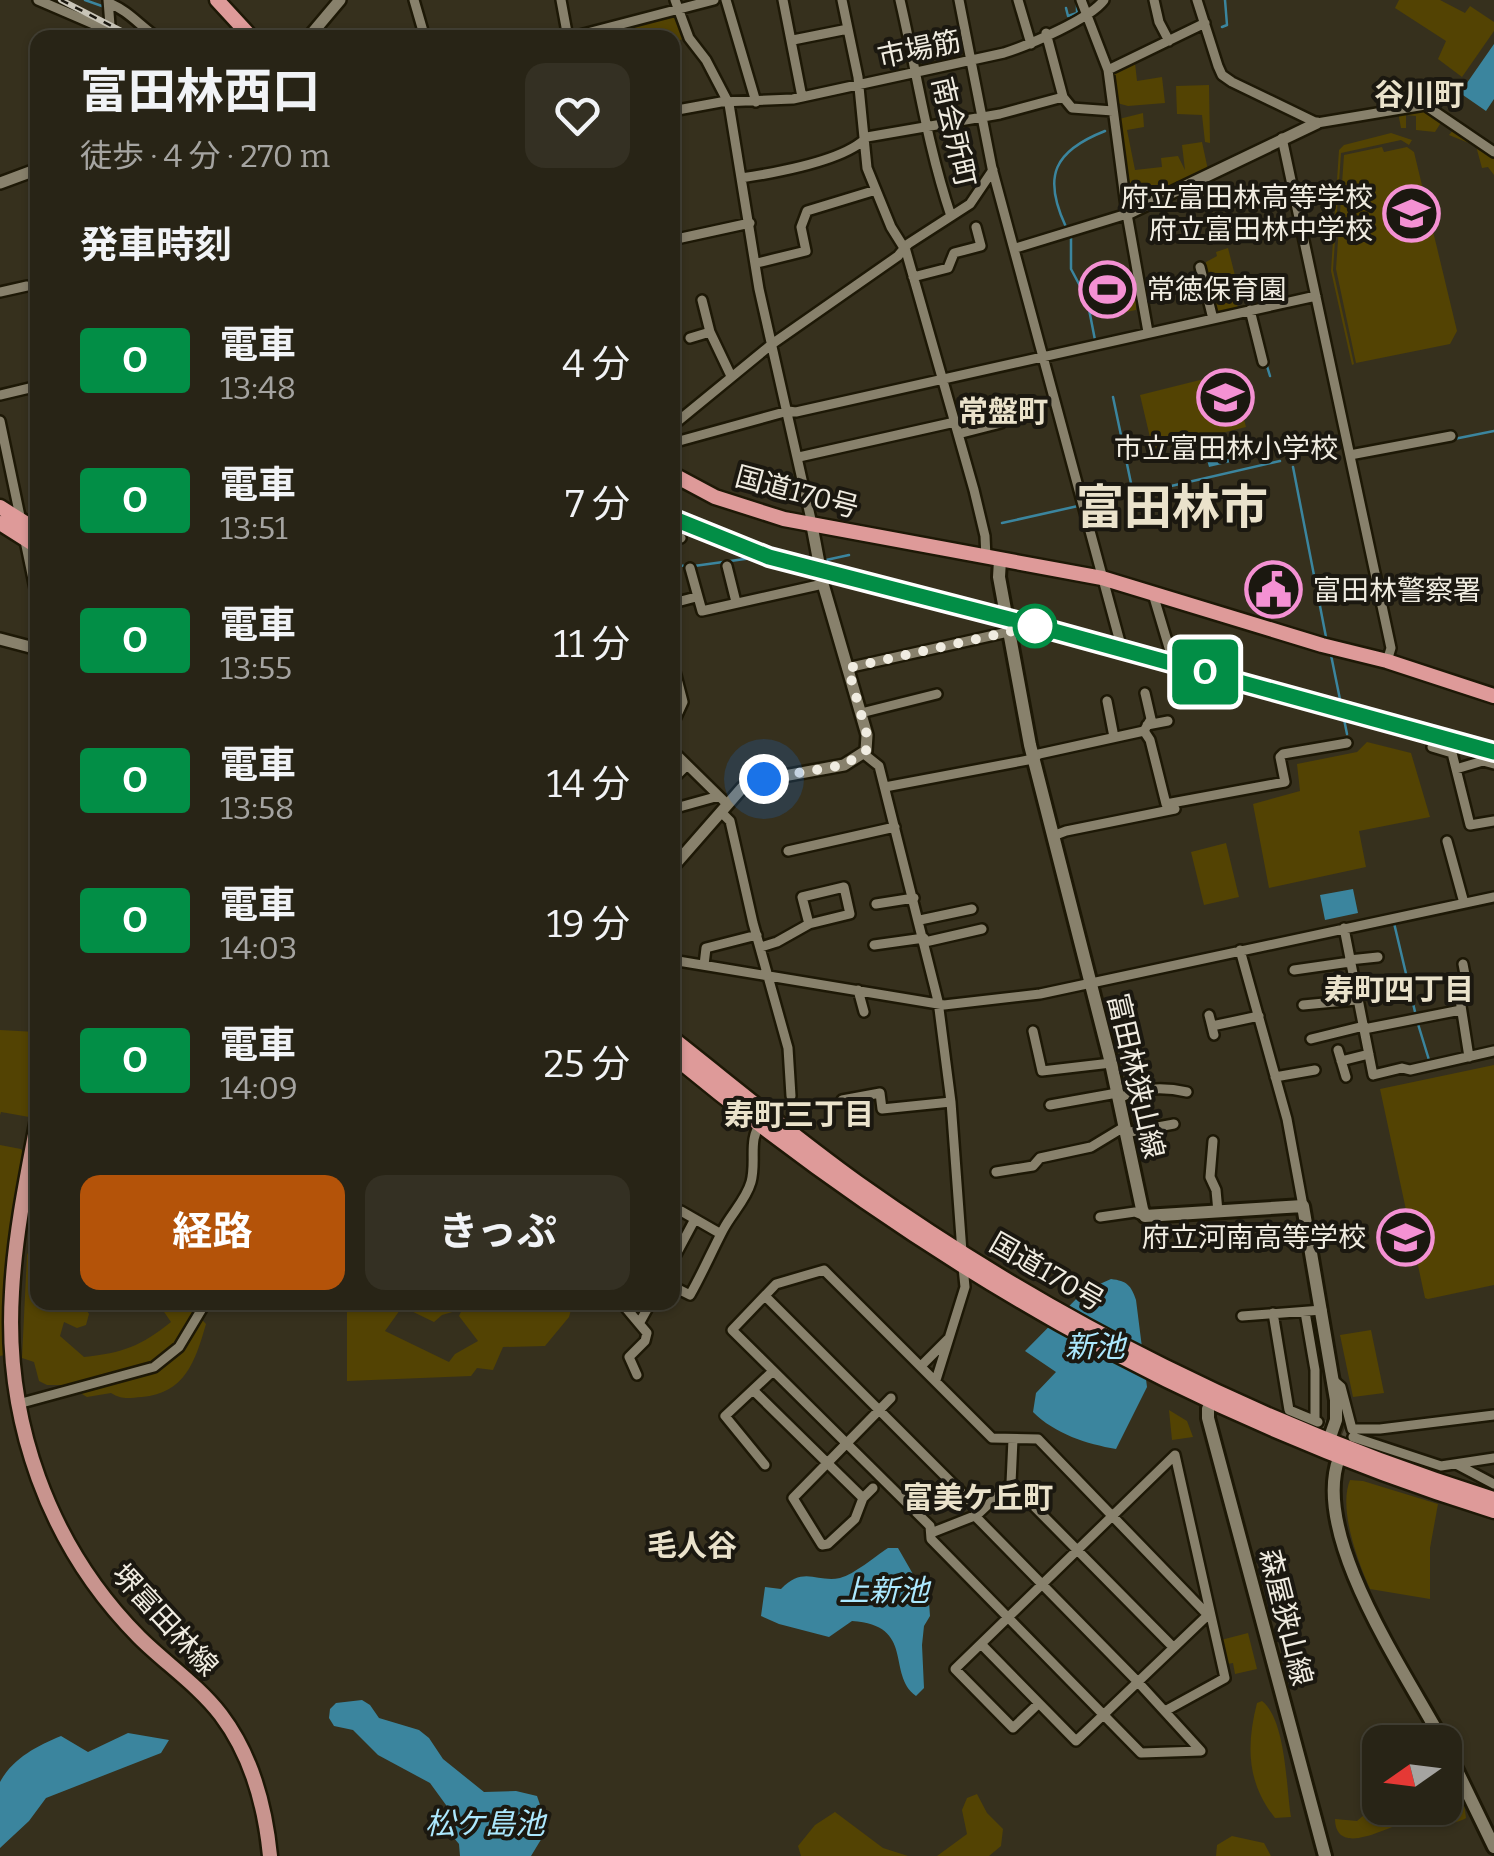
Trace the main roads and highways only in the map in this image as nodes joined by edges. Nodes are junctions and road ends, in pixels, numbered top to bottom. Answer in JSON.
{"nodes":[{"id":1,"x":217,"y":0,"type":"edge"},
{"id":2,"x":245,"y":30,"type":"edge"},
{"id":3,"x":680,"y":478,"type":"edge"},
{"id":4,"x":0,"y":507,"type":"edge"},
{"id":5,"x":0,"y":523,"type":"edge"},
{"id":6,"x":30,"y":535,"type":"edge"},
{"id":7,"x":30,"y":538,"type":"edge"},
{"id":8,"x":993,"y":559,"type":"junction"},
{"id":9,"x":1494,"y":696,"type":"edge"},
{"id":10,"x":680,"y":1045,"type":"edge"},
{"id":11,"x":680,"y":1061,"type":"edge"},
{"id":12,"x":763,"y":1120,"type":"junction"},
{"id":13,"x":30,"y":1171,"type":"edge"},
{"id":14,"x":1050,"y":1313,"type":"junction"},
{"id":15,"x":1212,"y":1396,"type":"junction"},
{"id":16,"x":1330,"y":1440,"type":"junction"},
{"id":17,"x":1339,"y":1458,"type":"junction"},
{"id":18,"x":1494,"y":1498,"type":"edge"},
{"id":19,"x":1494,"y":1511,"type":"edge"},
{"id":20,"x":1434,"y":1725,"type":"edge"},
{"id":21,"x":1462,"y":1781,"type":"edge"},
{"id":22,"x":1494,"y":1847,"type":"edge"},
{"id":23,"x":270,"y":1856,"type":"edge"},
{"id":24,"x":1325,"y":1856,"type":"edge"}],
"edges":[{"from":1,"to":2,"type":"highway"},
{"from":3,"to":8,"type":"highway","name":"国道170号"},
{"from":4,"to":6,"type":"highway"},
{"from":5,"to":7,"type":"highway"},
{"from":8,"to":9,"type":"highway","name":"国道170号"},
{"from":8,"to":16,"type":"main road","name":"富田林狭山線"},
{"from":10,"to":12,"type":"highway","name":"国道170号"},
{"from":11,"to":12,"type":"highway","name":"国道170号"},
{"from":12,"to":14,"type":"highway","name":"国道170号"},
{"from":12,"to":14,"type":"highway","name":"国道170号"},
{"from":13,"to":23,"type":"main road","name":"堺富田林線"},
{"from":14,"to":15,"type":"highway","name":"国道170号"},
{"from":15,"to":16,"type":"highway","name":"国道170号"},
{"from":15,"to":17,"type":"highway","name":"国道170号"},
{"from":15,"to":24,"type":"main road","name":"森屋狭山線"},
{"from":16,"to":18,"type":"highway","name":"国道170号"},
{"from":17,"to":19,"type":"highway","name":"国道170号"},
{"from":17,"to":20,"type":"main road"},
{"from":21,"to":22,"type":"main road"}]}
